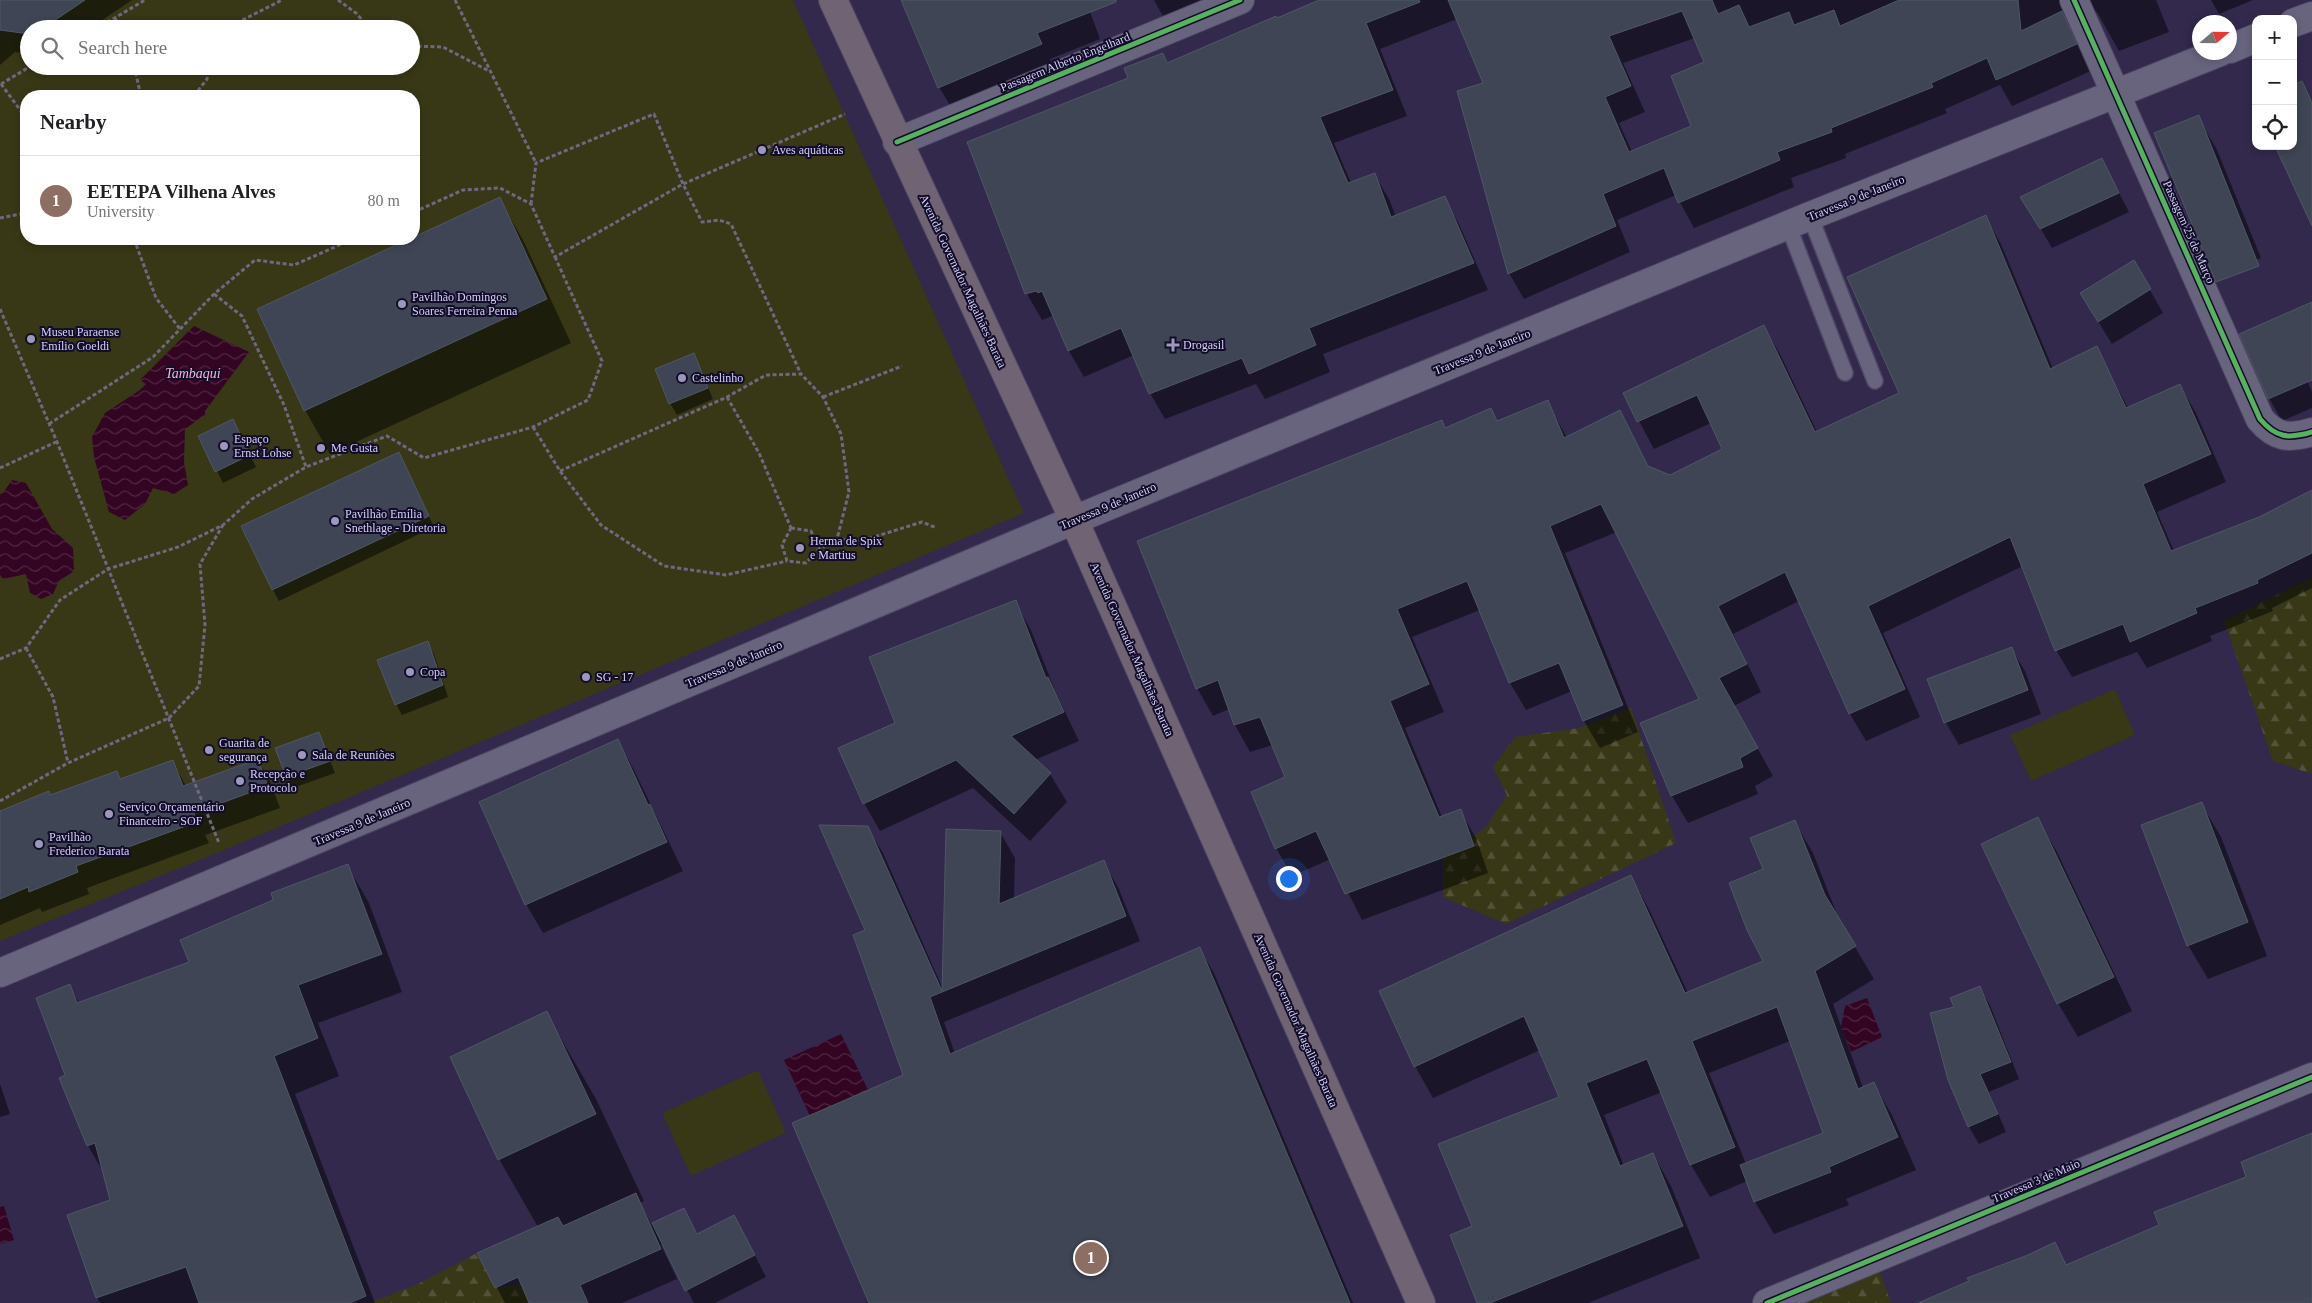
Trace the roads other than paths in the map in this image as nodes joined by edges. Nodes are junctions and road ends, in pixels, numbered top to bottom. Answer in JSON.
{"nodes":[{"id":1,"x":833,"y":0,"type":"edge"},
{"id":2,"x":1240,"y":0,"type":"edge"},
{"id":3,"x":2074,"y":0,"type":"edge"},
{"id":4,"x":2312,"y":16,"type":"edge"},
{"id":5,"x":2297,"y":22,"type":"edge"},
{"id":6,"x":2252,"y":40,"type":"edge"},
{"id":7,"x":2237,"y":46,"type":"edge"},
{"id":8,"x":2200,"y":60,"type":"edge"},
{"id":9,"x":2116,"y":94,"type":"junction"},
{"id":10,"x":898,"y":142,"type":"junction"},
{"id":11,"x":1799,"y":220,"type":"junction"},
{"id":12,"x":1845,"y":373,"type":"dead end"},
{"id":13,"x":1875,"y":380,"type":"dead end"},
{"id":14,"x":2312,"y":432,"type":"edge"},
{"id":15,"x":1074,"y":520,"type":"junction"},
{"id":16,"x":0,"y":973,"type":"edge"},
{"id":17,"x":2312,"y":1077,"type":"edge"},
{"id":18,"x":1421,"y":1303,"type":"edge"},
{"id":19,"x":1767,"y":1303,"type":"edge"}],
"edges":[{"from":1,"to":10,"type":"main road","name":"Avenida Governador Magalhães Barata"},
{"from":2,"to":10,"type":"main road","name":"Passagem Alberto Engelhard"},
{"from":3,"to":9,"type":"main road","name":"Passagem 25 de Março"},
{"from":4,"to":5,"type":"main road"},
{"from":6,"to":7,"type":"main road"},
{"from":8,"to":9,"type":"main road","name":"Travessa 9 de Janeiro"},
{"from":9,"to":11,"type":"main road","name":"Travessa 9 de Janeiro"},
{"from":9,"to":14,"type":"main road","name":"Passagem 25 de Março"},
{"from":10,"to":15,"type":"main road","name":"Avenida Governador Magalhães Barata"},
{"from":11,"to":12,"type":"lane"},
{"from":11,"to":13,"type":"lane"},
{"from":11,"to":15,"type":"main road","name":"Travessa 9 de Janeiro"},
{"from":15,"to":16,"type":"main road","name":"Travessa 9 de Janeiro"},
{"from":15,"to":18,"type":"main road","name":"Avenida Governador Magalhães Barata"},
{"from":17,"to":19,"type":"main road","name":"Travessa 3 de Maio"}]}
